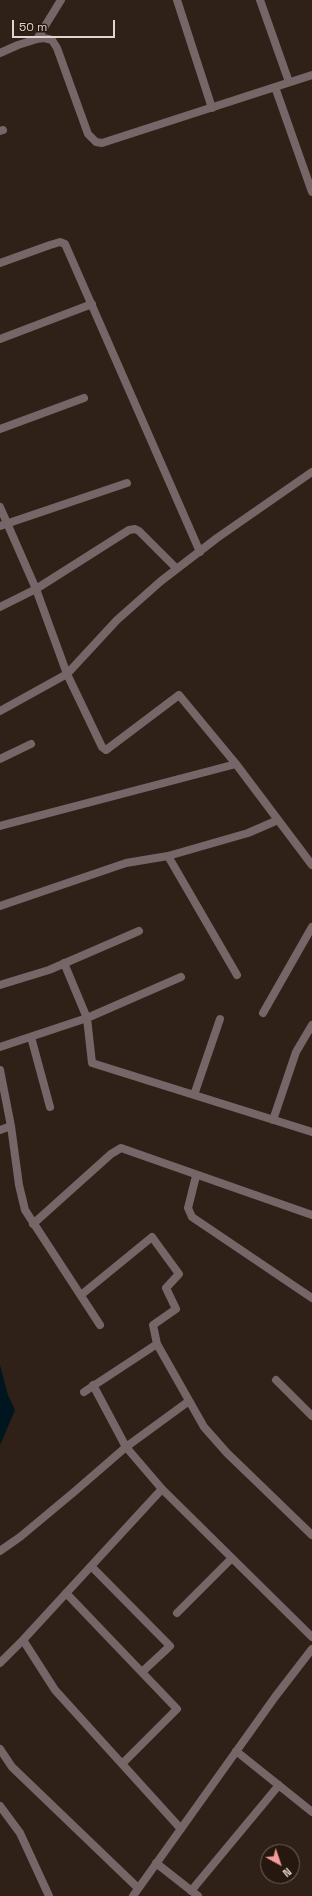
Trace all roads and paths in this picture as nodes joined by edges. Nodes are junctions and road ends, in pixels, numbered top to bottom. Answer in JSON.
{"nodes":[{"id":1,"x":61,"y":0,"type":"edge"},
{"id":2,"x":177,"y":0,"type":"edge"},
{"id":3,"x":260,"y":0,"type":"edge"},
{"id":4,"x":37,"y":39,"type":"junction"},
{"id":5,"x":0,"y":53,"type":"edge"},
{"id":6,"x":312,"y":74,"type":"edge"},
{"id":7,"x":289,"y":82,"type":"junction"},
{"id":8,"x":275,"y":87,"type":"junction"},
{"id":9,"x":212,"y":108,"type":"junction"},
{"id":10,"x":312,"y":192,"type":"edge"},
{"id":11,"x":0,"y":263,"type":"edge"},
{"id":12,"x":92,"y":304,"type":"junction"},
{"id":13,"x":0,"y":339,"type":"edge"},
{"id":14,"x":84,"y":398,"type":"dead end"},
{"id":15,"x":0,"y":429,"type":"edge"},
{"id":16,"x":312,"y":472,"type":"edge"},
{"id":17,"x":127,"y":483,"type":"dead end"},
{"id":18,"x":0,"y":507,"type":"edge"},
{"id":19,"x":3,"y":525,"type":"edge"},
{"id":20,"x":200,"y":552,"type":"junction"},
{"id":21,"x":178,"y":569,"type":"junction"},
{"id":22,"x":36,"y":589,"type":"junction"},
{"id":23,"x":0,"y":607,"type":"edge"},
{"id":24,"x":67,"y":674,"type":"junction"},
{"id":25,"x":0,"y":711,"type":"edge"},
{"id":26,"x":31,"y":744,"type":"dead end"},
{"id":27,"x":0,"y":759,"type":"edge"},
{"id":28,"x":236,"y":764,"type":"junction"},
{"id":29,"x":278,"y":820,"type":"junction"},
{"id":30,"x":0,"y":826,"type":"edge"},
{"id":31,"x":168,"y":856,"type":"junction"},
{"id":32,"x":312,"y":865,"type":"edge"},
{"id":33,"x":0,"y":906,"type":"edge"},
{"id":34,"x":312,"y":927,"type":"edge"},
{"id":35,"x":139,"y":931,"type":"dead end"},
{"id":36,"x":64,"y":963,"type":"junction"},
{"id":37,"x":237,"y":975,"type":"dead end"},
{"id":38,"x":181,"y":977,"type":"dead end"},
{"id":39,"x":0,"y":985,"type":"edge"},
{"id":40,"x":263,"y":1013,"type":"dead end"},
{"id":41,"x":87,"y":1018,"type":"junction"},
{"id":42,"x":220,"y":1019,"type":"dead end"},
{"id":43,"x":312,"y":1024,"type":"edge"},
{"id":44,"x":31,"y":1037,"type":"junction"},
{"id":45,"x":0,"y":1047,"type":"edge"},
{"id":46,"x":0,"y":1070,"type":"edge"},
{"id":47,"x":194,"y":1095,"type":"junction"},
{"id":48,"x":50,"y":1108,"type":"dead end"},
{"id":49,"x":273,"y":1120,"type":"junction"},
{"id":50,"x":11,"y":1126,"type":"junction"},
{"id":51,"x":0,"y":1130,"type":"edge"},
{"id":52,"x":312,"y":1132,"type":"edge"},
{"id":53,"x":196,"y":1176,"type":"junction"},
{"id":54,"x":312,"y":1215,"type":"edge"},
{"id":55,"x":33,"y":1224,"type":"junction"},
{"id":56,"x":81,"y":1295,"type":"junction"},
{"id":57,"x":312,"y":1298,"type":"edge"},
{"id":58,"x":100,"y":1325,"type":"dead end"},
{"id":59,"x":157,"y":1344,"type":"junction"},
{"id":60,"x":276,"y":1380,"type":"dead end"},
{"id":61,"x":93,"y":1385,"type":"junction"},
{"id":62,"x":84,"y":1392,"type":"dead end"},
{"id":63,"x":189,"y":1401,"type":"junction"},
{"id":64,"x":312,"y":1416,"type":"edge"},
{"id":65,"x":126,"y":1447,"type":"junction"},
{"id":66,"x":162,"y":1489,"type":"junction"},
{"id":67,"x":312,"y":1535,"type":"edge"},
{"id":68,"x":0,"y":1551,"type":"edge"},
{"id":69,"x":232,"y":1558,"type":"junction"},
{"id":70,"x":91,"y":1566,"type":"junction"},
{"id":71,"x":66,"y":1592,"type":"junction"},
{"id":72,"x":177,"y":1613,"type":"dead end"},
{"id":73,"x":312,"y":1637,"type":"edge"},
{"id":74,"x":24,"y":1640,"type":"junction"},
{"id":75,"x":312,"y":1649,"type":"edge"},
{"id":76,"x":0,"y":1663,"type":"edge"},
{"id":77,"x":142,"y":1672,"type":"junction"},
{"id":78,"x":0,"y":1749,"type":"edge"},
{"id":79,"x":236,"y":1751,"type":"junction"},
{"id":80,"x":122,"y":1764,"type":"junction"},
{"id":81,"x":279,"y":1785,"type":"junction"},
{"id":82,"x":0,"y":1806,"type":"edge"},
{"id":83,"x":312,"y":1812,"type":"edge"},
{"id":84,"x":180,"y":1829,"type":"junction"},
{"id":85,"x":156,"y":1863,"type":"junction"},
{"id":86,"x":138,"y":1888,"type":"junction"},
{"id":87,"x":191,"y":1890,"type":"junction"},
{"id":88,"x":49,"y":1896,"type":"edge"},
{"id":89,"x":133,"y":1896,"type":"edge"},
{"id":90,"x":198,"y":1896,"type":"edge"}],
"edges":[{"from":1,"to":4,"type":"street"},
{"from":2,"to":9,"type":"street"},
{"from":3,"to":7,"type":"street"},
{"from":4,"to":5,"type":"street"},
{"from":4,"to":9,"type":"street"},
{"from":6,"to":7,"type":"street"},
{"from":7,"to":8,"type":"street"},
{"from":8,"to":9,"type":"street"},
{"from":8,"to":10,"type":"street"},
{"from":11,"to":12,"type":"street"},
{"from":12,"to":13,"type":"street"},
{"from":12,"to":20,"type":"street"},
{"from":14,"to":15,"type":"street"},
{"from":16,"to":20,"type":"street"},
{"from":17,"to":19,"type":"street"},
{"from":18,"to":19,"type":"street"},
{"from":19,"to":22,"type":"street"},
{"from":20,"to":21,"type":"street"},
{"from":21,"to":22,"type":"street"},
{"from":21,"to":24,"type":"street"},
{"from":22,"to":23,"type":"street"},
{"from":22,"to":24,"type":"street"},
{"from":24,"to":25,"type":"street"},
{"from":24,"to":28,"type":"street"},
{"from":26,"to":27,"type":"street"},
{"from":28,"to":29,"type":"street"},
{"from":28,"to":30,"type":"street"},
{"from":29,"to":31,"type":"street"},
{"from":29,"to":32,"type":"street"},
{"from":31,"to":33,"type":"street"},
{"from":31,"to":37,"type":"street"},
{"from":34,"to":40,"type":"street"},
{"from":35,"to":36,"type":"street"},
{"from":36,"to":39,"type":"street"},
{"from":36,"to":41,"type":"street"},
{"from":38,"to":41,"type":"street"},
{"from":41,"to":44,"type":"street"},
{"from":41,"to":47,"type":"street"},
{"from":42,"to":47,"type":"street"},
{"from":43,"to":49,"type":"street"},
{"from":44,"to":45,"type":"street"},
{"from":44,"to":48,"type":"street"},
{"from":46,"to":50,"type":"street"},
{"from":47,"to":49,"type":"street"},
{"from":49,"to":52,"type":"street"},
{"from":50,"to":51,"type":"street"},
{"from":50,"to":55,"type":"street"},
{"from":53,"to":54,"type":"street"},
{"from":53,"to":55,"type":"street"},
{"from":53,"to":57,"type":"street"},
{"from":55,"to":56,"type":"street"},
{"from":56,"to":58,"type":"street"},
{"from":56,"to":59,"type":"street"},
{"from":59,"to":61,"type":"street"},
{"from":59,"to":63,"type":"street"},
{"from":60,"to":64,"type":"street"},
{"from":61,"to":62,"type":"street"},
{"from":61,"to":65,"type":"street"},
{"from":63,"to":65,"type":"street"},
{"from":63,"to":67,"type":"street"},
{"from":65,"to":66,"type":"street"},
{"from":65,"to":68,"type":"street"},
{"from":66,"to":69,"type":"street"},
{"from":66,"to":70,"type":"street"},
{"from":69,"to":72,"type":"street"},
{"from":69,"to":73,"type":"street"},
{"from":70,"to":71,"type":"street"},
{"from":70,"to":77,"type":"street"},
{"from":71,"to":74,"type":"street"},
{"from":71,"to":77,"type":"street"},
{"from":74,"to":76,"type":"street"},
{"from":74,"to":80,"type":"street"},
{"from":75,"to":79,"type":"street"},
{"from":77,"to":80,"type":"street"},
{"from":78,"to":86,"type":"street"},
{"from":79,"to":81,"type":"street"},
{"from":79,"to":84,"type":"street"},
{"from":80,"to":84,"type":"street"},
{"from":81,"to":83,"type":"street"},
{"from":81,"to":87,"type":"street"},
{"from":82,"to":88,"type":"street"},
{"from":84,"to":85,"type":"street"},
{"from":85,"to":86,"type":"street"},
{"from":85,"to":87,"type":"street"},
{"from":86,"to":89,"type":"street"},
{"from":87,"to":90,"type":"street"}]}
